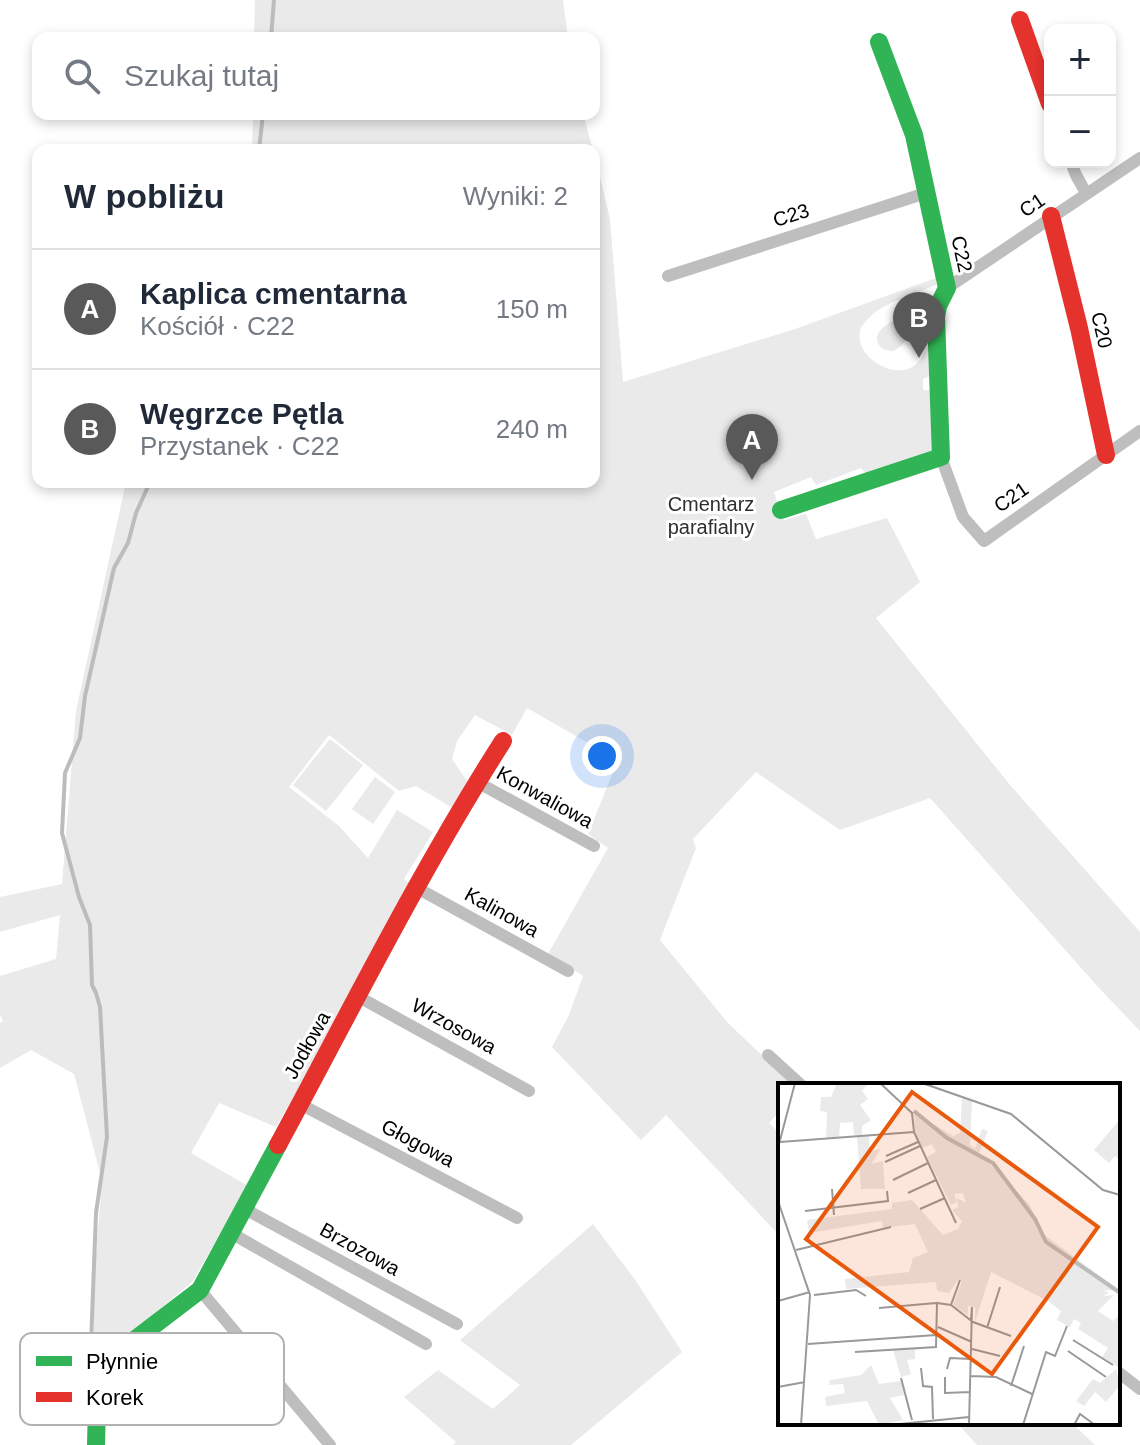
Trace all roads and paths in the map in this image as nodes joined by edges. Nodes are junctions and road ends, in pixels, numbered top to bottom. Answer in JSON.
{"nodes":[{"id":1,"x":1020,"y":20,"type":"dead end"},
{"id":2,"x":879,"y":42,"type":"dead end"},
{"id":3,"x":1047,"y":96,"type":"edge"},
{"id":4,"x":1140,"y":158,"type":"edge"},
{"id":5,"x":1073,"y":168,"type":"edge"},
{"id":6,"x":926,"y":193,"type":"junction"},
{"id":7,"x":1086,"y":193,"type":"junction"},
{"id":8,"x":1051,"y":216,"type":"junction"},
{"id":9,"x":668,"y":276,"type":"dead end"},
{"id":10,"x":947,"y":288,"type":"junction"},
{"id":11,"x":1140,"y":431,"type":"edge"},
{"id":12,"x":1106,"y":455,"type":"junction"},
{"id":13,"x":941,"y":457,"type":"junction"},
{"id":14,"x":781,"y":510,"type":"dead end"},
{"id":15,"x":503,"y":741,"type":"dead end"},
{"id":16,"x":477,"y":782,"type":"junction"},
{"id":17,"x":594,"y":846,"type":"dead end"},
{"id":18,"x":417,"y":888,"type":"junction"},
{"id":19,"x":568,"y":971,"type":"dead end"},
{"id":20,"x":359,"y":997,"type":"junction"},
{"id":21,"x":768,"y":1055,"type":"dead end"},
{"id":22,"x":799,"y":1083,"type":"edge"},
{"id":23,"x":529,"y":1091,"type":"dead end"},
{"id":24,"x":300,"y":1104,"type":"junction"},
{"id":25,"x":243,"y":1208,"type":"junction"},
{"id":26,"x":517,"y":1218,"type":"dead end"},
{"id":27,"x":231,"y":1233,"type":"junction"},
{"id":28,"x":200,"y":1290,"type":"junction"},
{"id":29,"x":457,"y":1324,"type":"dead end"},
{"id":30,"x":144,"y":1333,"type":"edge"},
{"id":31,"x":236,"y":1333,"type":"edge"},
{"id":32,"x":426,"y":1344,"type":"dead end"},
{"id":33,"x":1120,"y":1374,"type":"edge"},
{"id":34,"x":1140,"y":1389,"type":"edge"},
{"id":35,"x":284,"y":1390,"type":"edge"},
{"id":36,"x":96,"y":1425,"type":"edge"},
{"id":37,"x":96,"y":1445,"type":"edge"},
{"id":38,"x":330,"y":1445,"type":"edge"}],
"edges":[{"from":1,"to":3,"type":"street"},
{"from":2,"to":6,"type":"street","name":"C22"},
{"from":4,"to":7,"type":"street","name":"C1"},
{"from":5,"to":7,"type":"street"},
{"from":6,"to":9,"type":"street","name":"C23"},
{"from":6,"to":10,"type":"street","name":"C22"},
{"from":7,"to":8,"type":"street","name":"C1"},
{"from":8,"to":10,"type":"street","name":"C1"},
{"from":8,"to":12,"type":"street","name":"C20"},
{"from":10,"to":13,"type":"street","name":"C22"},
{"from":11,"to":12,"type":"street","name":"C21"},
{"from":12,"to":13,"type":"street","name":"C21"},
{"from":13,"to":14,"type":"street"},
{"from":15,"to":16,"type":"street","name":"Jodłowa"},
{"from":16,"to":17,"type":"street","name":"Konwaliowa"},
{"from":16,"to":18,"type":"street","name":"Jodłowa"},
{"from":18,"to":19,"type":"street","name":"Kalinowa"},
{"from":18,"to":20,"type":"street","name":"Jodłowa"},
{"from":20,"to":23,"type":"street","name":"Wrzosowa"},
{"from":20,"to":24,"type":"street","name":"Jodłowa"},
{"from":21,"to":22,"type":"street"},
{"from":24,"to":25,"type":"street","name":"Jodłowa"},
{"from":24,"to":26,"type":"street","name":"Głogowa"},
{"from":25,"to":27,"type":"street","name":"Jodłowa"},
{"from":25,"to":29,"type":"street","name":"Brzozowa"},
{"from":27,"to":28,"type":"street","name":"Jodłowa"},
{"from":27,"to":32,"type":"street"},
{"from":28,"to":30,"type":"street","name":"Jodłowa"},
{"from":28,"to":31,"type":"street"},
{"from":33,"to":34,"type":"street"},
{"from":35,"to":38,"type":"street"},
{"from":36,"to":37,"type":"street","name":"Jodłowa"}]}
